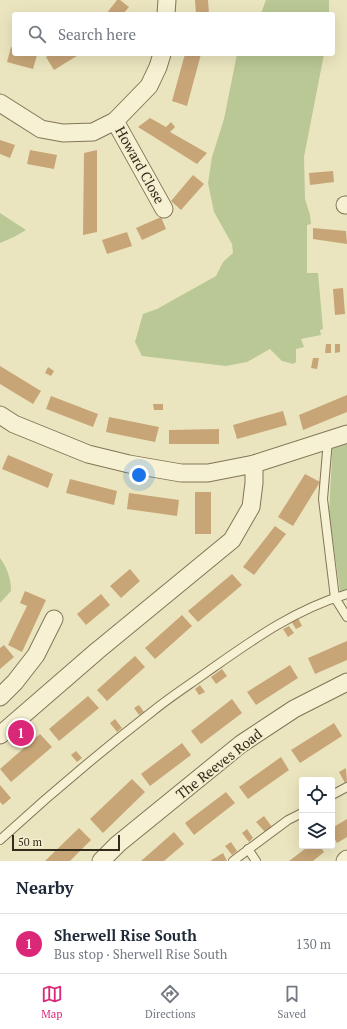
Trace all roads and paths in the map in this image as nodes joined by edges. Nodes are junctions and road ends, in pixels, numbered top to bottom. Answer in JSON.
{"nodes":[{"id":1,"x":166,"y":0,"type":"edge"},
{"id":2,"x":166,"y":12,"type":"edge"},
{"id":3,"x":161,"y":56,"type":"edge"},
{"id":4,"x":0,"y":103,"type":"edge"},
{"id":5,"x":116,"y":121,"type":"junction"},
{"id":6,"x":164,"y":209,"type":"dead end"},
{"id":7,"x":0,"y":415,"type":"edge"},
{"id":8,"x":347,"y":434,"type":"edge"},
{"id":9,"x":328,"y":440,"type":"junction"},
{"id":10,"x":254,"y":464,"type":"junction"},
{"id":11,"x":347,"y":594,"type":"edge"},
{"id":12,"x":334,"y":598,"type":"junction"},
{"id":13,"x":347,"y":617,"type":"edge"},
{"id":14,"x":54,"y":619,"type":"dead end"},
{"id":15,"x":347,"y":682,"type":"edge"},
{"id":16,"x":0,"y":697,"type":"edge"},
{"id":17,"x":0,"y":735,"type":"edge"},
{"id":18,"x":347,"y":787,"type":"edge"},
{"id":19,"x":335,"y":793,"type":"edge"},
{"id":20,"x":299,"y":814,"type":"edge"},
{"id":21,"x":0,"y":840,"type":"edge"},
{"id":22,"x":248,"y":849,"type":"junction"},
{"id":23,"x":101,"y":861,"type":"edge"},
{"id":24,"x":233,"y":861,"type":"edge"},
{"id":25,"x":256,"y":861,"type":"edge"}],
"edges":[{"from":1,"to":2,"type":"street"},
{"from":3,"to":5,"type":"street"},
{"from":4,"to":5,"type":"street"},
{"from":5,"to":6,"type":"street","name":"Howard Close"},
{"from":7,"to":10,"type":"street"},
{"from":8,"to":9,"type":"street"},
{"from":9,"to":10,"type":"street"},
{"from":9,"to":12,"type":"lane"},
{"from":10,"to":17,"type":"street"},
{"from":11,"to":12,"type":"lane"},
{"from":12,"to":13,"type":"lane"},
{"from":12,"to":21,"type":"lane"},
{"from":14,"to":16,"type":"street"},
{"from":15,"to":23,"type":"street","name":"The Reeves Road"},
{"from":18,"to":19,"type":"lane"},
{"from":20,"to":22,"type":"lane"},
{"from":22,"to":24,"type":"lane"},
{"from":22,"to":25,"type":"lane"}]}
